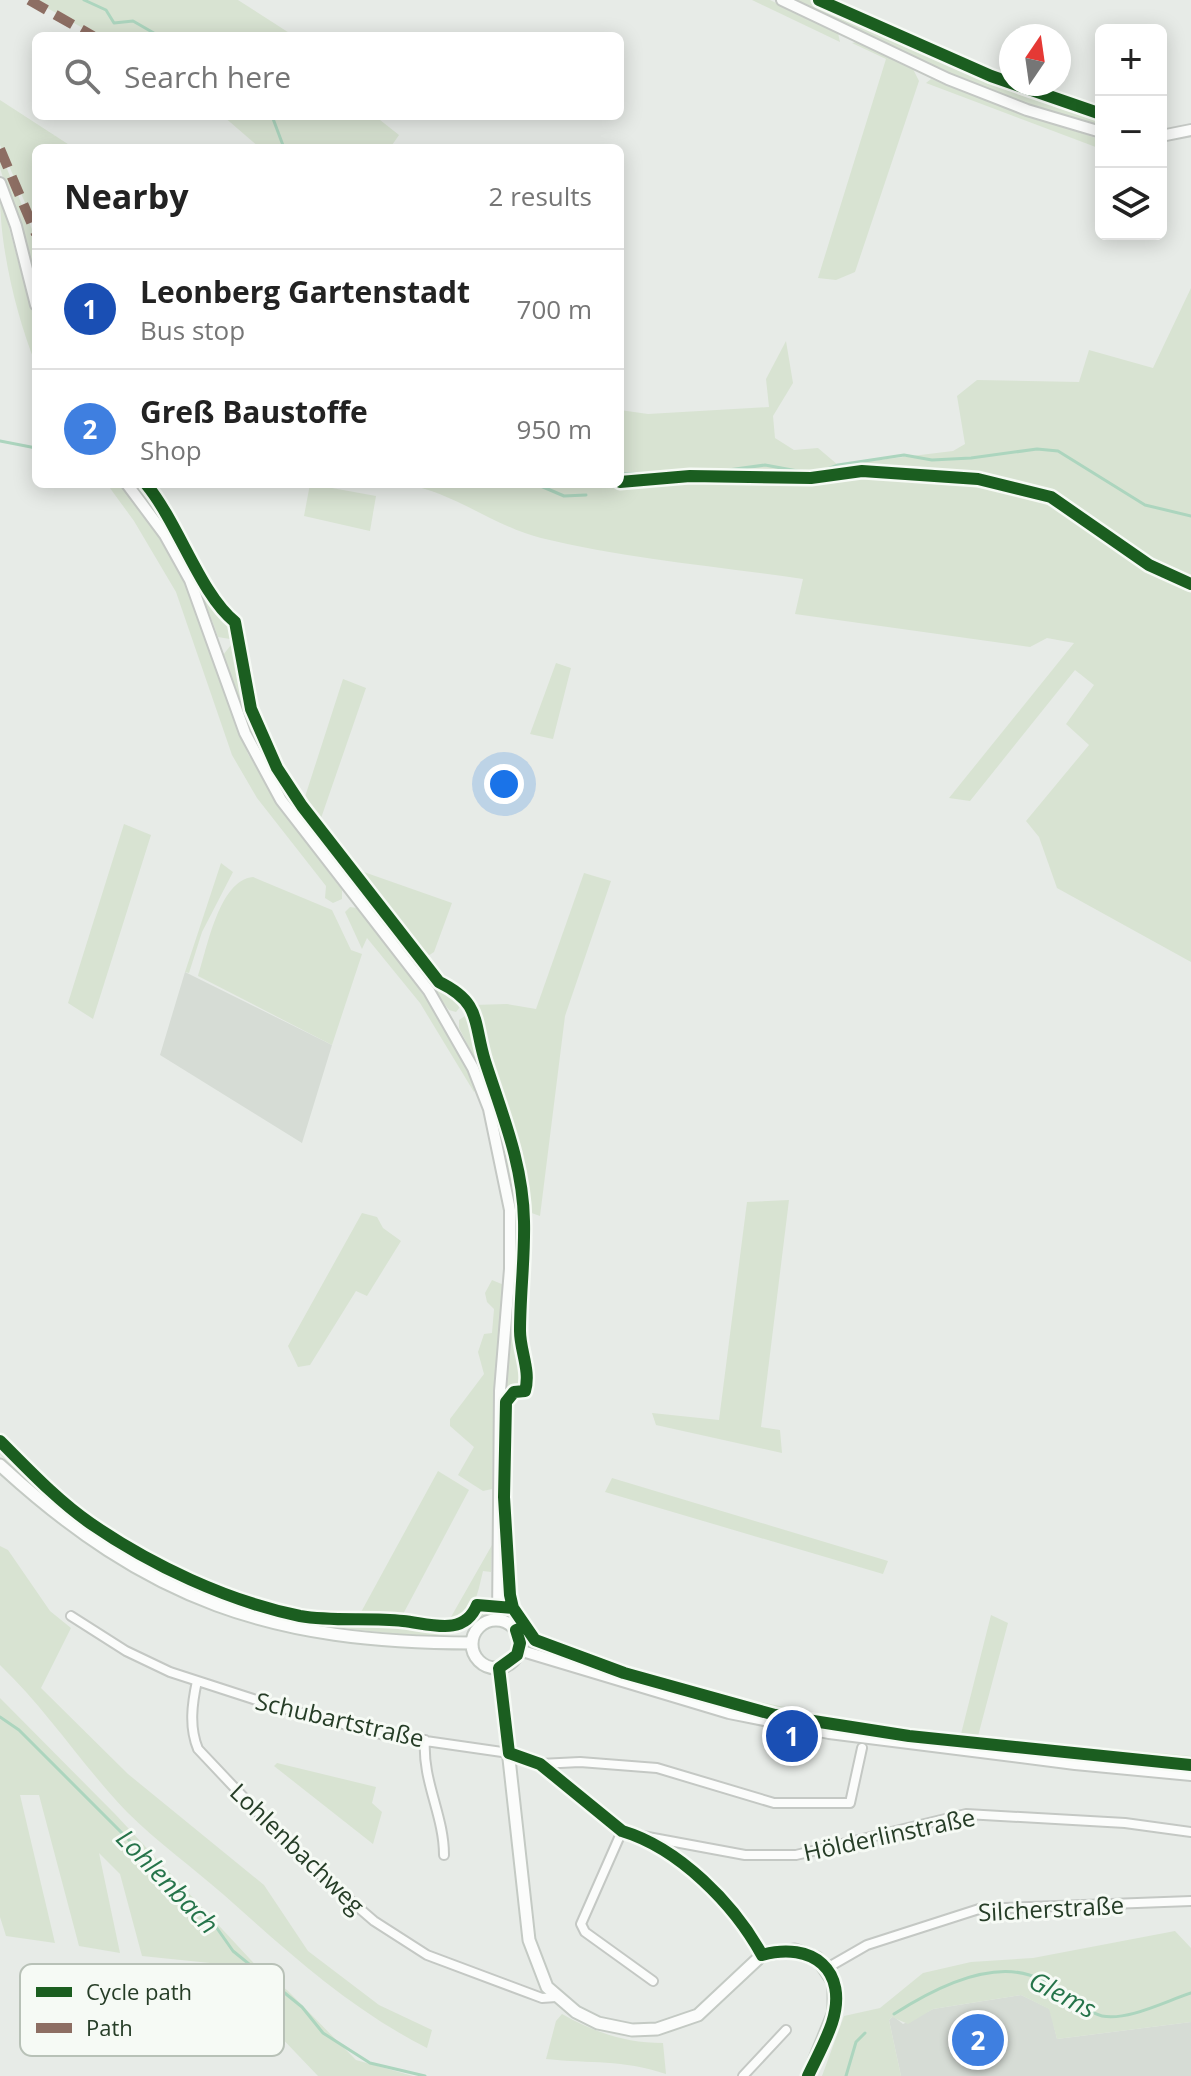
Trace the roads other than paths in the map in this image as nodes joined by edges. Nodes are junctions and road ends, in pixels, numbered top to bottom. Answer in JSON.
{"nodes":[{"id":1,"x":782,"y":0,"type":"edge"},
{"id":2,"x":1095,"y":130,"type":"edge"},
{"id":3,"x":1191,"y":130,"type":"edge"},
{"id":4,"x":1167,"y":135,"type":"edge"},
{"id":5,"x":0,"y":183,"type":"edge"},
{"id":6,"x":32,"y":290,"type":"edge"},
{"id":7,"x":130,"y":488,"type":"edge"},
{"id":8,"x":0,"y":1465,"type":"edge"},
{"id":9,"x":71,"y":1616,"type":"dead end"},
{"id":10,"x":498,"y":1620,"type":"junction"},
{"id":11,"x":472,"y":1643,"type":"junction"},
{"id":12,"x":519,"y":1650,"type":"junction"},
{"id":13,"x":499,"y":1668,"type":"junction"},
{"id":14,"x":197,"y":1681,"type":"junction"},
{"id":15,"x":425,"y":1740,"type":"junction"},
{"id":16,"x":862,"y":1748,"type":"dead end"},
{"id":17,"x":509,"y":1753,"type":"junction"},
{"id":18,"x":540,"y":1764,"type":"junction"},
{"id":19,"x":1191,"y":1775,"type":"edge"},
{"id":20,"x":622,"y":1831,"type":"junction"},
{"id":21,"x":1191,"y":1832,"type":"edge"},
{"id":22,"x":637,"y":1835,"type":"junction"},
{"id":23,"x":444,"y":1855,"type":"dead end"},
{"id":24,"x":1191,"y":1901,"type":"edge"},
{"id":25,"x":762,"y":1955,"type":"junction"},
{"id":26,"x":827,"y":1968,"type":"junction"},
{"id":27,"x":653,"y":1981,"type":"dead end"},
{"id":28,"x":556,"y":1997,"type":"junction"},
{"id":29,"x":786,"y":2030,"type":"dead end"},
{"id":30,"x":811,"y":2070,"type":"edge"},
{"id":31,"x":743,"y":2076,"type":"edge"}],
"edges":[{"from":1,"to":2,"type":"street"},
{"from":3,"to":4,"type":"street"},
{"from":5,"to":6,"type":"street"},
{"from":7,"to":10,"type":"street"},
{"from":8,"to":11,"type":"main road"},
{"from":9,"to":14,"type":"street","name":"Schubartstraße"},
{"from":10,"to":11,"type":"main road"},
{"from":10,"to":12,"type":"main road"},
{"from":11,"to":13,"type":"main road"},
{"from":12,"to":13,"type":"main road"},
{"from":12,"to":19,"type":"street"},
{"from":13,"to":17,"type":"main road"},
{"from":14,"to":15,"type":"street","name":"Schubartstraße"},
{"from":14,"to":28,"type":"street","name":"Lohlenbachweg"},
{"from":15,"to":17,"type":"street","name":"Schubartstraße"},
{"from":15,"to":23,"type":"street"},
{"from":16,"to":18,"type":"street","name":"Schubartstraße"},
{"from":17,"to":18,"type":"street","name":"Schubartstraße"},
{"from":17,"to":28,"type":"main road"},
{"from":18,"to":20,"type":"street"},
{"from":20,"to":22,"type":"street"},
{"from":20,"to":27,"type":"street"},
{"from":21,"to":22,"type":"street","name":"Hölderlinstraße"},
{"from":22,"to":25,"type":"street"},
{"from":24,"to":26,"type":"street","name":"Silcherstraße"},
{"from":25,"to":26,"type":"main road"},
{"from":25,"to":28,"type":"main road"},
{"from":26,"to":30,"type":"main road"},
{"from":29,"to":31,"type":"street"}]}
